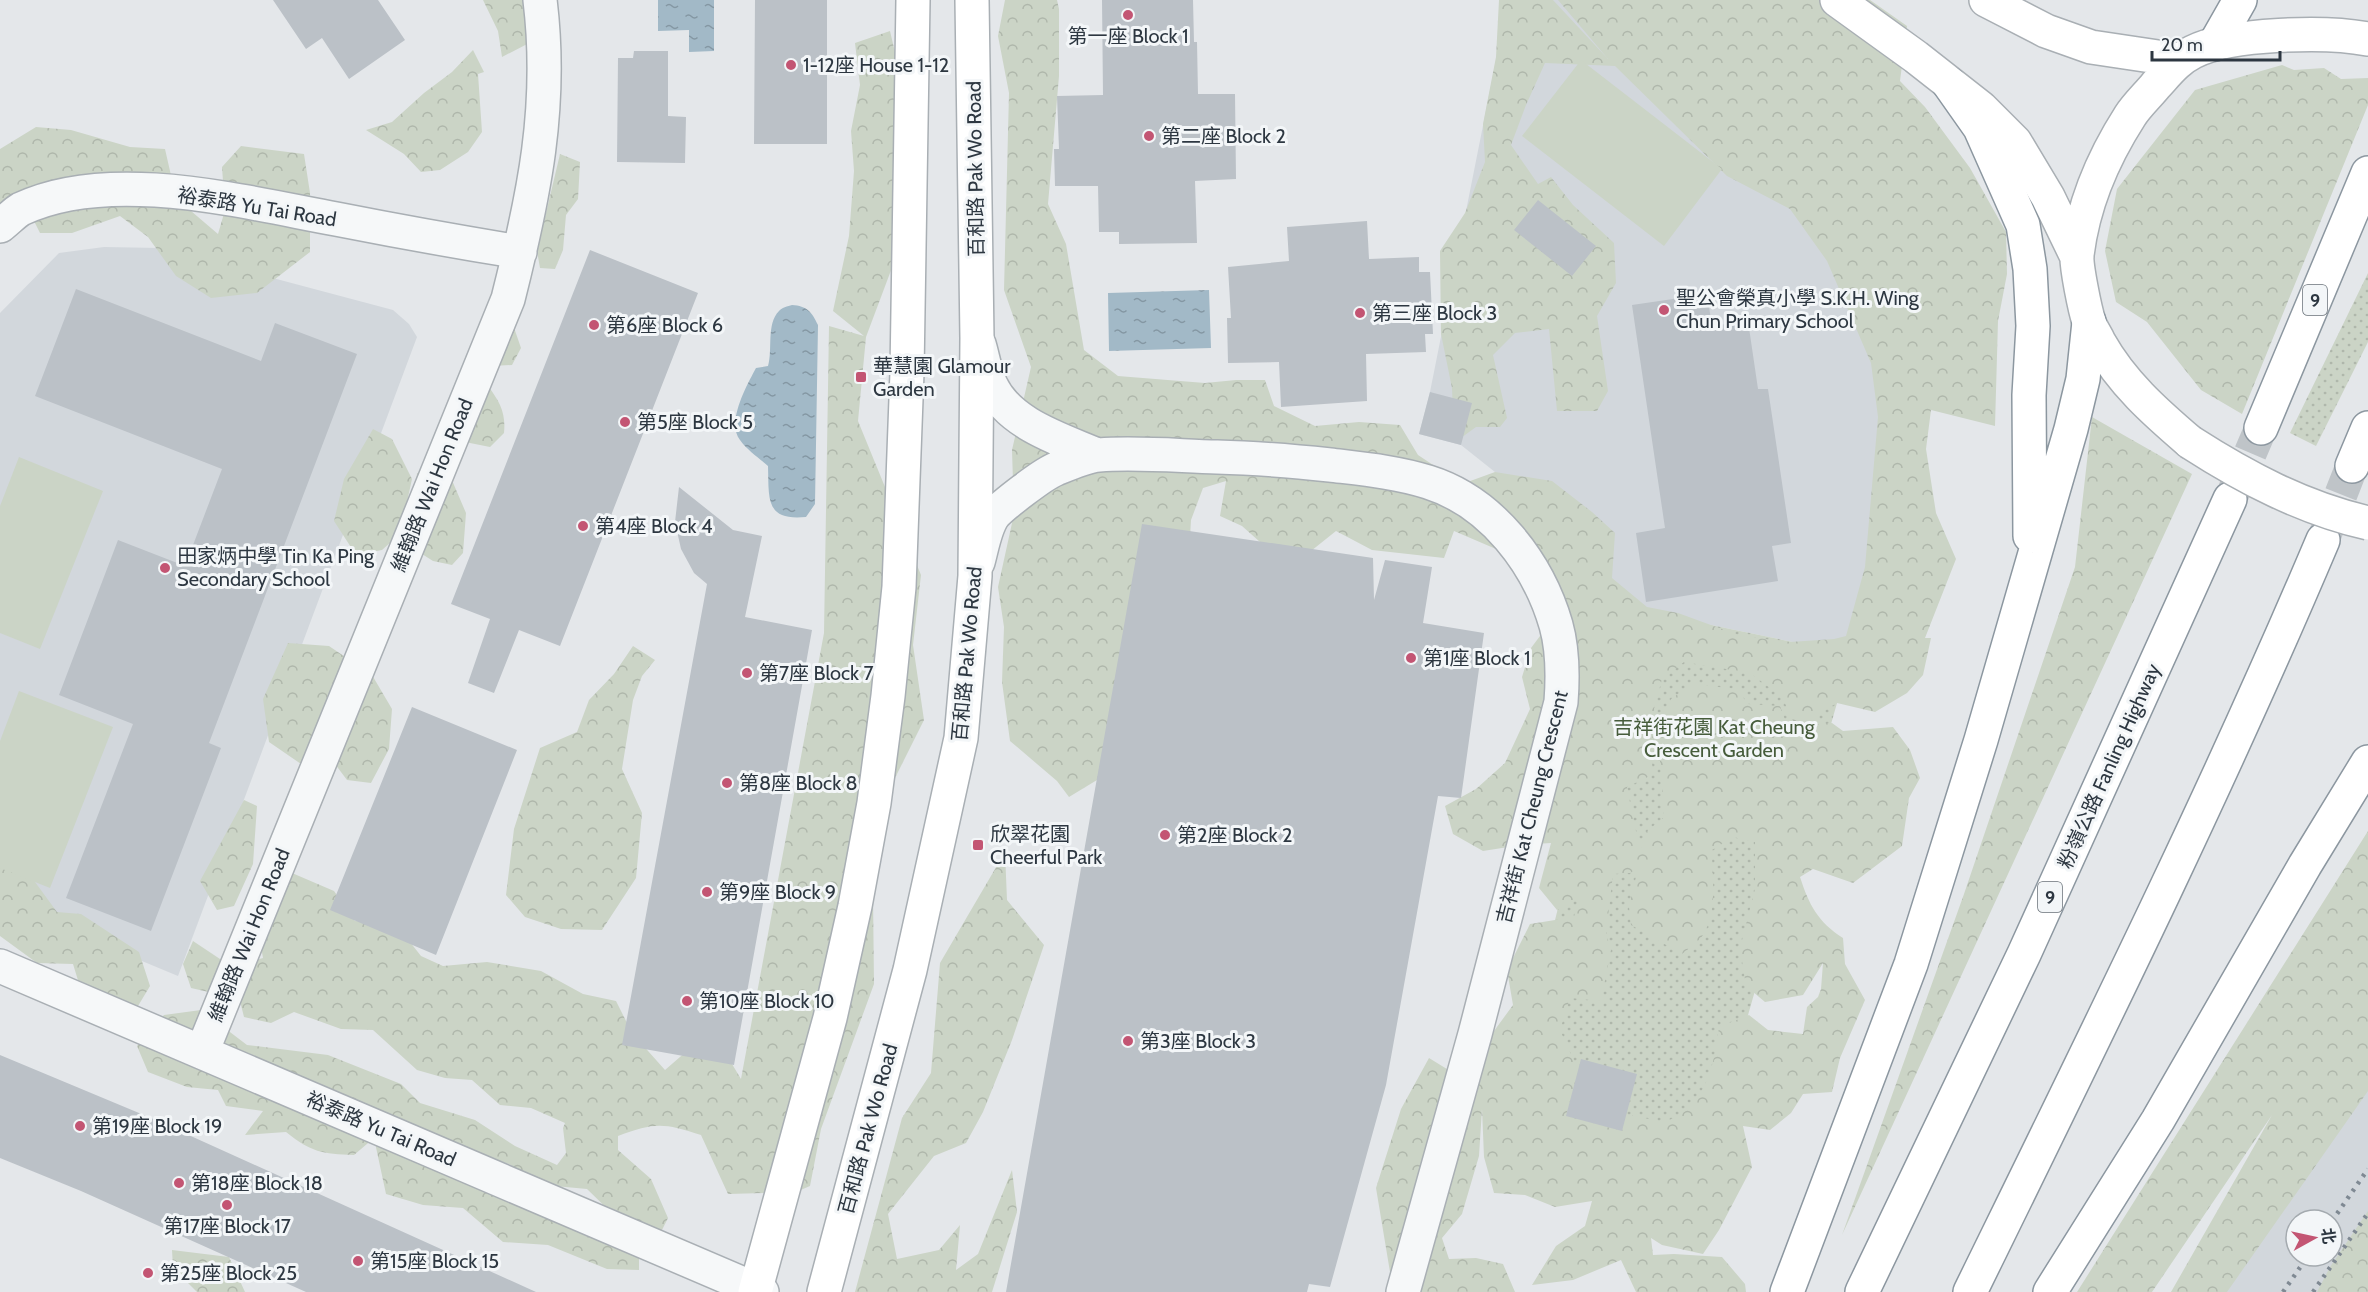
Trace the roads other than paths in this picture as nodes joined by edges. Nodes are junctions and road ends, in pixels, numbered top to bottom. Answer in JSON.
{"nodes":[{"id":1,"x":540,"y":0,"type":"edge"},
{"id":2,"x":913,"y":0,"type":"edge"},
{"id":3,"x":972,"y":0,"type":"edge"},
{"id":4,"x":1837,"y":0,"type":"edge"},
{"id":5,"x":1986,"y":0,"type":"edge"},
{"id":6,"x":2240,"y":0,"type":"edge"},
{"id":7,"x":2364,"y":39,"type":"edge"},
{"id":8,"x":2215,"y":44,"type":"junction"},
{"id":9,"x":2178,"y":60,"type":"junction"},
{"id":10,"x":1949,"y":84,"type":"junction"},
{"id":11,"x":2368,"y":173,"type":"edge"},
{"id":12,"x":0,"y":226,"type":"edge"},
{"id":13,"x":520,"y":252,"type":"junction"},
{"id":14,"x":2077,"y":257,"type":"junction"},
{"id":15,"x":2089,"y":322,"type":"junction"},
{"id":16,"x":977,"y":338,"type":"junction"},
{"id":17,"x":2261,"y":428,"type":"tunnel mouth"},
{"id":18,"x":2368,"y":428,"type":"edge"},
{"id":19,"x":1097,"y":455,"type":"junction"},
{"id":20,"x":2352,"y":466,"type":"tunnel mouth"},
{"id":21,"x":2230,"y":499,"type":"tunnel mouth"},
{"id":22,"x":2368,"y":523,"type":"edge"},
{"id":23,"x":2322,"y":540,"type":"tunnel mouth"},
{"id":24,"x":2029,"y":574,"type":"junction"},
{"id":25,"x":975,"y":576,"type":"junction"},
{"id":26,"x":2368,"y":762,"type":"edge"},
{"id":27,"x":0,"y":966,"type":"edge"},
{"id":28,"x":202,"y":1052,"type":"junction"},
{"id":29,"x":758,"y":1291,"type":"edge"},
{"id":30,"x":824,"y":1292,"type":"edge"},
{"id":31,"x":1403,"y":1292,"type":"edge"},
{"id":32,"x":1787,"y":1292,"type":"edge"},
{"id":33,"x":1862,"y":1292,"type":"edge"},
{"id":34,"x":1970,"y":1292,"type":"edge"},
{"id":35,"x":2050,"y":1292,"type":"edge"}],
"edges":[{"from":1,"to":13,"type":"street","name":"維翰路 Wai Hon Road"},
{"from":2,"to":29,"type":"main road"},
{"from":3,"to":16,"type":"main road","name":"百和路 Pak Wo Road"},
{"from":4,"to":10,"type":"main road"},
{"from":5,"to":9,"type":"main road"},
{"from":6,"to":8,"type":"main road"},
{"from":7,"to":8,"type":"main road"},
{"from":8,"to":9,"type":"main road"},
{"from":9,"to":14,"type":"main road"},
{"from":10,"to":14,"type":"main road"},
{"from":10,"to":24,"type":"main road"},
{"from":11,"to":17,"type":"main road","number":"9"},
{"from":12,"to":13,"type":"street","name":"裕泰路 Yu Tai Road"},
{"from":13,"to":28,"type":"street","name":"維翰路 Wai Hon Road"},
{"from":14,"to":15,"type":"main road"},
{"from":15,"to":22,"type":"main road","bridge":true},
{"from":15,"to":24,"type":"main road"},
{"from":16,"to":19,"type":"street","name":"吉祥街 Kat Cheung Crescent"},
{"from":16,"to":25,"type":"main road","name":"百和路 Pak Wo Road"},
{"from":18,"to":20,"type":"main road"},
{"from":19,"to":25,"type":"street","name":"吉祥街 Kat Cheung Crescent"},
{"from":19,"to":31,"type":"street","name":"吉祥街 Kat Cheung Crescent"},
{"from":21,"to":33,"type":"main road","name":"粉嶺公路 Fanling Highway","number":"9"},
{"from":23,"to":34,"type":"main road"},
{"from":24,"to":32,"type":"main road"},
{"from":25,"to":30,"type":"main road","name":"百和路 Pak Wo Road"},
{"from":26,"to":35,"type":"main road"},
{"from":27,"to":28,"type":"street","name":"裕泰路 Yu Tai Road"},
{"from":28,"to":29,"type":"street","name":"裕泰路 Yu Tai Road"}]}
